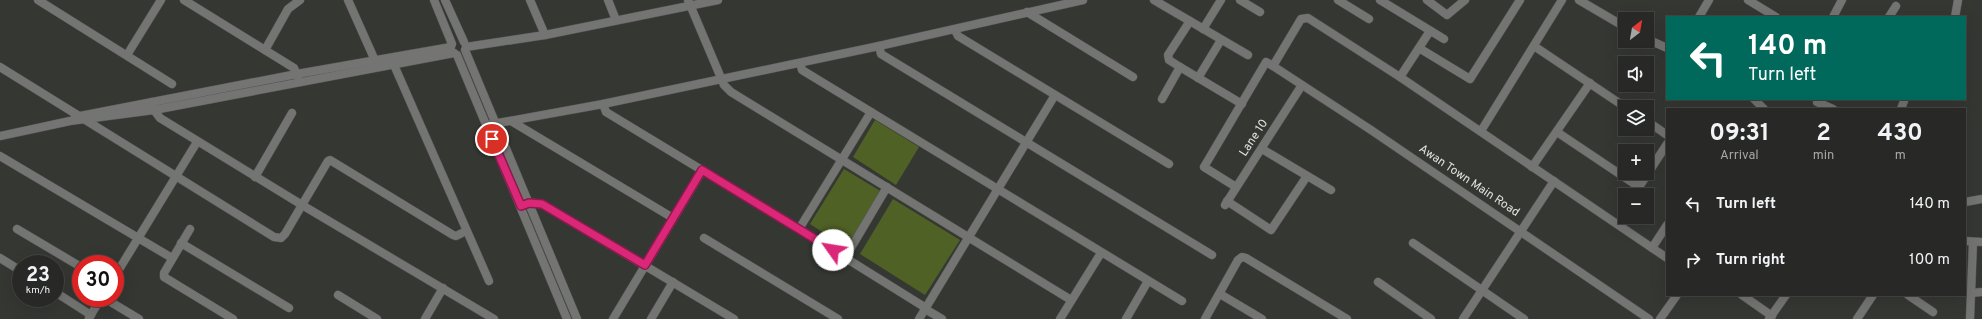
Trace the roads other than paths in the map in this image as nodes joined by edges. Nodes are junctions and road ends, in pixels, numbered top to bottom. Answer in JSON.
{"nodes":[{"id":1,"x":38,"y":0,"type":"edge"},
{"id":2,"x":161,"y":0,"type":"edge"},
{"id":3,"x":184,"y":0,"type":"edge"},
{"id":4,"x":300,"y":0,"type":"edge"},
{"id":5,"x":348,"y":0,"type":"edge"},
{"id":6,"x":434,"y":0,"type":"edge"},
{"id":7,"x":445,"y":0,"type":"edge"},
{"id":8,"x":530,"y":0,"type":"edge"},
{"id":9,"x":608,"y":0,"type":"edge"},
{"id":10,"x":718,"y":0,"type":"edge"},
{"id":11,"x":1083,"y":0,"type":"edge"},
{"id":12,"x":1154,"y":0,"type":"edge"},
{"id":13,"x":1221,"y":0,"type":"edge"},
{"id":14,"x":1240,"y":0,"type":"edge"},
{"id":15,"x":1338,"y":0,"type":"edge"},
{"id":16,"x":1380,"y":0,"type":"edge"},
{"id":17,"x":1427,"y":0,"type":"edge"},
{"id":18,"x":1465,"y":0,"type":"edge"},
{"id":19,"x":1520,"y":0,"type":"edge"},
{"id":20,"x":1562,"y":0,"type":"edge"},
{"id":21,"x":1579,"y":0,"type":"edge"},
{"id":22,"x":1709,"y":0,"type":"edge"},
{"id":23,"x":1748,"y":0,"type":"edge"},
{"id":24,"x":1842,"y":0,"type":"edge"},
{"id":25,"x":1958,"y":0,"type":"edge"},
{"id":26,"x":689,"y":3,"type":"edge"},
{"id":27,"x":1896,"y":6,"type":"dead end"},
{"id":28,"x":1027,"y":12,"type":"junction"},
{"id":29,"x":1260,"y":12,"type":"dead end"},
{"id":30,"x":1700,"y":16,"type":"edge"},
{"id":31,"x":1774,"y":16,"type":"edge"},
{"id":32,"x":1834,"y":16,"type":"edge"},
{"id":33,"x":1891,"y":16,"type":"edge"},
{"id":34,"x":1955,"y":16,"type":"edge"},
{"id":35,"x":1369,"y":19,"type":"dead end"},
{"id":36,"x":616,"y":20,"type":"junction"},
{"id":37,"x":1190,"y":21,"type":"junction"},
{"id":38,"x":1618,"y":23,"type":"edge"},
{"id":39,"x":1203,"y":29,"type":"junction"},
{"id":40,"x":956,"y":30,"type":"junction"},
{"id":41,"x":1430,"y":31,"type":"junction"},
{"id":42,"x":544,"y":35,"type":"junction"},
{"id":43,"x":1444,"y":39,"type":"dead end"},
{"id":44,"x":1221,"y":40,"type":"junction"},
{"id":45,"x":1654,"y":42,"type":"edge"},
{"id":46,"x":465,"y":46,"type":"junction"},
{"id":47,"x":879,"y":46,"type":"junction"},
{"id":48,"x":1534,"y":46,"type":"junction"},
{"id":49,"x":1419,"y":48,"type":"junction"},
{"id":50,"x":1666,"y":48,"type":"edge"},
{"id":51,"x":265,"y":50,"type":"junction"},
{"id":52,"x":454,"y":50,"type":"junction"},
{"id":53,"x":127,"y":55,"type":"junction"},
{"id":54,"x":1248,"y":55,"type":"dead end"},
{"id":55,"x":800,"y":63,"type":"junction"},
{"id":56,"x":377,"y":64,"type":"junction"},
{"id":57,"x":394,"y":65,"type":"junction"},
{"id":58,"x":1273,"y":66,"type":"junction"},
{"id":59,"x":0,"y":67,"type":"edge"},
{"id":60,"x":1180,"y":67,"type":"junction"},
{"id":61,"x":297,"y":74,"type":"junction"},
{"id":62,"x":1133,"y":77,"type":"dead end"},
{"id":63,"x":1400,"y":77,"type":"junction"},
{"id":64,"x":1198,"y":78,"type":"junction"},
{"id":65,"x":721,"y":79,"type":"junction"},
{"id":66,"x":299,"y":83,"type":"junction"},
{"id":67,"x":1590,"y":83,"type":"junction"},
{"id":68,"x":172,"y":84,"type":"dead end"},
{"id":69,"x":1302,"y":85,"type":"junction"},
{"id":70,"x":1055,"y":95,"type":"junction"},
{"id":71,"x":1162,"y":99,"type":"dead end"},
{"id":72,"x":1755,"y":100,"type":"edge"},
{"id":73,"x":1618,"y":102,"type":"edge"},
{"id":74,"x":1817,"y":102,"type":"dead end"},
{"id":75,"x":603,"y":104,"type":"junction"},
{"id":76,"x":1242,"y":104,"type":"junction"},
{"id":77,"x":153,"y":106,"type":"junction"},
{"id":78,"x":1763,"y":108,"type":"edge"},
{"id":79,"x":1828,"y":108,"type":"edge"},
{"id":80,"x":871,"y":112,"type":"junction"},
{"id":81,"x":292,"y":113,"type":"dead end"},
{"id":82,"x":73,"y":118,"type":"junction"},
{"id":83,"x":84,"y":120,"type":"junction"},
{"id":84,"x":511,"y":121,"type":"junction"},
{"id":85,"x":496,"y":123,"type":"junction"},
{"id":86,"x":487,"y":125,"type":"junction"},
{"id":87,"x":1654,"y":126,"type":"edge"},
{"id":88,"x":1481,"y":131,"type":"junction"},
{"id":89,"x":1557,"y":132,"type":"junction"},
{"id":90,"x":1666,"y":134,"type":"edge"},
{"id":91,"x":0,"y":136,"type":"edge"},
{"id":92,"x":197,"y":142,"type":"junction"},
{"id":93,"x":1027,"y":143,"type":"junction"},
{"id":94,"x":1666,"y":146,"type":"edge"},
{"id":95,"x":1262,"y":149,"type":"junction"},
{"id":96,"x":0,"y":156,"type":"edge"},
{"id":97,"x":842,"y":160,"type":"junction"},
{"id":98,"x":1169,"y":164,"type":"dead end"},
{"id":99,"x":1532,"y":167,"type":"junction"},
{"id":100,"x":702,"y":170,"type":"junction"},
{"id":101,"x":175,"y":175,"type":"junction"},
{"id":102,"x":1307,"y":176,"type":"junction"},
{"id":103,"x":255,"y":177,"type":"junction"},
{"id":104,"x":1554,"y":181,"type":"junction"},
{"id":105,"x":1236,"y":187,"type":"junction"},
{"id":106,"x":887,"y":188,"type":"junction"},
{"id":107,"x":998,"y":190,"type":"junction"},
{"id":108,"x":1331,"y":190,"type":"dead end"},
{"id":109,"x":1982,"y":199,"type":"edge"},
{"id":110,"x":1966,"y":202,"type":"edge"},
{"id":111,"x":529,"y":203,"type":"junction"},
{"id":112,"x":302,"y":205,"type":"junction"},
{"id":113,"x":521,"y":206,"type":"junction"},
{"id":114,"x":673,"y":218,"type":"junction"},
{"id":115,"x":1666,"y":227,"type":"edge"},
{"id":116,"x":17,"y":228,"type":"dead end"},
{"id":117,"x":190,"y":229,"type":"dead end"},
{"id":118,"x":799,"y":229,"type":"junction"},
{"id":119,"x":466,"y":231,"type":"junction"},
{"id":120,"x":1522,"y":232,"type":"junction"},
{"id":121,"x":968,"y":237,"type":"junction"},
{"id":122,"x":139,"y":238,"type":"junction"},
{"id":123,"x":704,"y":238,"type":"dead end"},
{"id":124,"x":1973,"y":242,"type":"edge"},
{"id":125,"x":182,"y":243,"type":"junction"},
{"id":126,"x":1413,"y":243,"type":"dead end"},
{"id":127,"x":1652,"y":248,"type":"junction"},
{"id":128,"x":1101,"y":253,"type":"junction"},
{"id":129,"x":1212,"y":255,"type":"dead end"},
{"id":130,"x":1666,"y":257,"type":"edge"},
{"id":131,"x":0,"y":258,"type":"edge"},
{"id":132,"x":172,"y":258,"type":"junction"},
{"id":133,"x":845,"y":258,"type":"junction"},
{"id":134,"x":72,"y":262,"type":"edge"},
{"id":135,"x":124,"y":262,"type":"edge"},
{"id":136,"x":12,"y":265,"type":"edge"},
{"id":137,"x":645,"y":265,"type":"junction"},
{"id":138,"x":489,"y":281,"type":"dead end"},
{"id":139,"x":1148,"y":281,"type":"junction"},
{"id":140,"x":673,"y":282,"type":"junction"},
{"id":141,"x":1378,"y":282,"type":"dead end"},
{"id":142,"x":443,"y":288,"type":"junction"},
{"id":143,"x":1482,"y":290,"type":"junction"},
{"id":144,"x":1982,"y":292,"type":"edge"},
{"id":145,"x":1971,"y":293,"type":"junction"},
{"id":146,"x":1220,"y":294,"type":"junction"},
{"id":147,"x":338,"y":295,"type":"dead end"},
{"id":148,"x":1677,"y":296,"type":"edge"},
{"id":149,"x":1743,"y":296,"type":"edge"},
{"id":150,"x":1785,"y":296,"type":"edge"},
{"id":151,"x":1872,"y":296,"type":"edge"},
{"id":152,"x":1909,"y":296,"type":"edge"},
{"id":153,"x":64,"y":299,"type":"edge"},
{"id":154,"x":1071,"y":300,"type":"junction"},
{"id":155,"x":1182,"y":301,"type":"dead end"},
{"id":156,"x":95,"y":307,"type":"edge"},
{"id":157,"x":119,"y":307,"type":"edge"},
{"id":158,"x":289,"y":308,"type":"dead end"},
{"id":159,"x":926,"y":308,"type":"junction"},
{"id":160,"x":1933,"y":312,"type":"dead end"},
{"id":161,"x":722,"y":316,"type":"edge"},
{"id":162,"x":89,"y":317,"type":"edge"},
{"id":163,"x":1770,"y":317,"type":"edge"},
{"id":164,"x":139,"y":319,"type":"edge"},
{"id":165,"x":233,"y":319,"type":"edge"},
{"id":166,"x":377,"y":319,"type":"edge"},
{"id":167,"x":425,"y":319,"type":"edge"},
{"id":168,"x":493,"y":319,"type":"edge"},
{"id":169,"x":567,"y":319,"type":"edge"},
{"id":170,"x":577,"y":319,"type":"edge"},
{"id":171,"x":613,"y":319,"type":"edge"},
{"id":172,"x":651,"y":319,"type":"edge"},
{"id":173,"x":734,"y":319,"type":"edge"},
{"id":174,"x":838,"y":319,"type":"edge"},
{"id":175,"x":919,"y":319,"type":"edge"},
{"id":176,"x":942,"y":319,"type":"edge"},
{"id":177,"x":1060,"y":319,"type":"edge"},
{"id":178,"x":1126,"y":319,"type":"edge"},
{"id":179,"x":1205,"y":319,"type":"edge"},
{"id":180,"x":1262,"y":319,"type":"edge"},
{"id":181,"x":1347,"y":319,"type":"edge"},
{"id":182,"x":1431,"y":319,"type":"edge"},
{"id":183,"x":1463,"y":319,"type":"edge"},
{"id":184,"x":1524,"y":319,"type":"edge"},
{"id":185,"x":1649,"y":319,"type":"edge"},
{"id":186,"x":1660,"y":319,"type":"edge"},
{"id":187,"x":1857,"y":319,"type":"edge"},
{"id":188,"x":1970,"y":319,"type":"edge"}],
"edges":[{"from":1,"to":53,"type":"street"},
{"from":2,"to":53,"type":"street"},
{"from":3,"to":51,"type":"street"},
{"from":4,"to":51,"type":"street"},
{"from":5,"to":56,"type":"street"},
{"from":6,"to":52,"type":"street"},
{"from":7,"to":46,"type":"street"},
{"from":8,"to":42,"type":"street"},
{"from":9,"to":36,"type":"street"},
{"from":10,"to":26,"type":"street"},
{"from":11,"to":28,"type":"street"},
{"from":12,"to":37,"type":"street"},
{"from":13,"to":39,"type":"street"},
{"from":14,"to":29,"type":"street"},
{"from":15,"to":35,"type":"street"},
{"from":16,"to":41,"type":"street"},
{"from":17,"to":18,"type":"street"},
{"from":19,"to":49,"type":"street"},
{"from":20,"to":48,"type":"street"},
{"from":21,"to":38,"type":"street"},
{"from":22,"to":30,"type":"street"},
{"from":23,"to":31,"type":"street"},
{"from":24,"to":32,"type":"street"},
{"from":25,"to":34,"type":"street"},
{"from":26,"to":36,"type":"street"},
{"from":26,"to":65,"type":"street"},
{"from":27,"to":33,"type":"street"},
{"from":28,"to":40,"type":"street"},
{"from":28,"to":62,"type":"street"},
{"from":36,"to":42,"type":"street"},
{"from":37,"to":39,"type":"street"},
{"from":37,"to":60,"type":"street"},
{"from":39,"to":44,"type":"street"},
{"from":40,"to":47,"type":"street"},
{"from":40,"to":70,"type":"street"},
{"from":41,"to":43,"type":"street"},
{"from":41,"to":49,"type":"street"},
{"from":42,"to":46,"type":"street"},
{"from":44,"to":54,"type":"street"},
{"from":44,"to":64,"type":"street"},
{"from":45,"to":50,"type":"street"},
{"from":46,"to":52,"type":"street"},
{"from":46,"to":52,"type":"street"},
{"from":46,"to":85,"type":"street"},
{"from":47,"to":55,"type":"street"},
{"from":47,"to":93,"type":"street"},
{"from":48,"to":67,"type":"street"},
{"from":48,"to":88,"type":"street"},
{"from":49,"to":63,"type":"street"},
{"from":51,"to":61,"type":"street"},
{"from":52,"to":56,"type":"street"},
{"from":52,"to":57,"type":"street"},
{"from":52,"to":86,"type":"street"},
{"from":53,"to":68,"type":"street"},
{"from":55,"to":65,"type":"street"},
{"from":55,"to":80,"type":"street"},
{"from":56,"to":57,"type":"street"},
{"from":56,"to":61,"type":"street"},
{"from":56,"to":66,"type":"street"},
{"from":57,"to":119,"type":"street"},
{"from":58,"to":63,"type":"street"},
{"from":58,"to":69,"type":"street","name":"Awan Town Main Road"},
{"from":58,"to":76,"type":"street"},
{"from":59,"to":82,"type":"street"},
{"from":60,"to":64,"type":"street"},
{"from":60,"to":71,"type":"street"},
{"from":61,"to":66,"type":"street"},
{"from":61,"to":77,"type":"street"},
{"from":63,"to":88,"type":"street"},
{"from":64,"to":76,"type":"street"},
{"from":65,"to":75,"type":"street"},
{"from":65,"to":97,"type":"street"},
{"from":66,"to":77,"type":"street"},
{"from":67,"to":73,"type":"street"},
{"from":67,"to":89,"type":"street"},
{"from":69,"to":95,"type":"street","name":"Lane 10"},
{"from":69,"to":120,"type":"street","name":"Awan Town Main Road"},
{"from":70,"to":93,"type":"street"},
{"from":70,"to":98,"type":"street"},
{"from":72,"to":78,"type":"street"},
{"from":74,"to":79,"type":"street"},
{"from":75,"to":84,"type":"street"},
{"from":75,"to":100,"type":"street"},
{"from":76,"to":105,"type":"street"},
{"from":77,"to":82,"type":"street"},
{"from":77,"to":83,"type":"street"},
{"from":77,"to":92,"type":"street"},
{"from":80,"to":97,"type":"street"},
{"from":80,"to":107,"type":"street"},
{"from":81,"to":103,"type":"street"},
{"from":82,"to":83,"type":"street"},
{"from":82,"to":91,"type":"street"},
{"from":83,"to":101,"type":"street"},
{"from":84,"to":85,"type":"street"},
{"from":84,"to":114,"type":"street"},
{"from":85,"to":86,"type":"street"},
{"from":85,"to":111,"type":"street"},
{"from":86,"to":113,"type":"street"},
{"from":87,"to":90,"type":"street"},
{"from":88,"to":99,"type":"street"},
{"from":89,"to":94,"type":"street"},
{"from":89,"to":99,"type":"street"},
{"from":92,"to":101,"type":"street"},
{"from":92,"to":103,"type":"street"},
{"from":93,"to":107,"type":"street"},
{"from":93,"to":129,"type":"street"},
{"from":95,"to":102,"type":"street"},
{"from":95,"to":105,"type":"street","name":"Lane 10"},
{"from":96,"to":122,"type":"street"},
{"from":97,"to":106,"type":"street"},
{"from":97,"to":118,"type":"street"},
{"from":99,"to":104,"type":"street"},
{"from":100,"to":114,"type":"street"},
{"from":100,"to":118,"type":"street"},
{"from":101,"to":112,"type":"street"},
{"from":101,"to":122,"type":"street"},
{"from":102,"to":105,"type":"street","name":"Lane 10"},
{"from":102,"to":108,"type":"street"},
{"from":103,"to":112,"type":"street"},
{"from":104,"to":120,"type":"street"},
{"from":104,"to":127,"type":"street"},
{"from":106,"to":121,"type":"street"},
{"from":106,"to":133,"type":"street"},
{"from":107,"to":121,"type":"street"},
{"from":107,"to":128,"type":"street"},
{"from":109,"to":110,"type":"street"},
{"from":111,"to":113,"type":"street"},
{"from":111,"to":137,"type":"street"},
{"from":111,"to":170,"type":"street"},
{"from":112,"to":119,"type":"street"},
{"from":112,"to":142,"type":"street"},
{"from":113,"to":169,"type":"street"},
{"from":114,"to":137,"type":"street"},
{"from":115,"to":127,"type":"street"},
{"from":116,"to":134,"type":"street"},
{"from":117,"to":125,"type":"street"},
{"from":118,"to":133,"type":"street"},
{"from":119,"to":138,"type":"street"},
{"from":120,"to":143,"type":"street"},
{"from":120,"to":185,"type":"street","name":"Awan Town Main Road"},
{"from":121,"to":154,"type":"street"},
{"from":121,"to":159,"type":"street"},
{"from":122,"to":132,"type":"street"},
{"from":122,"to":135,"type":"street"},
{"from":123,"to":174,"type":"street"},
{"from":124,"to":145,"type":"street"},
{"from":125,"to":132,"type":"street"},
{"from":125,"to":158,"type":"street"},
{"from":126,"to":143,"type":"street"},
{"from":127,"to":130,"type":"street"},
{"from":128,"to":139,"type":"street"},
{"from":128,"to":154,"type":"street"},
{"from":131,"to":136,"type":"street"},
{"from":132,"to":165,"type":"street"},
{"from":133,"to":159,"type":"street"},
{"from":137,"to":140,"type":"street"},
{"from":137,"to":171,"type":"street"},
{"from":139,"to":155,"type":"street"},
{"from":139,"to":178,"type":"street"},
{"from":140,"to":161,"type":"street"},
{"from":140,"to":172,"type":"street"},
{"from":141,"to":182,"type":"street"},
{"from":142,"to":167,"type":"street"},
{"from":142,"to":168,"type":"street"},
{"from":143,"to":183,"type":"street"},
{"from":143,"to":184,"type":"street"},
{"from":144,"to":145,"type":"street"},
{"from":145,"to":188,"type":"street"},
{"from":146,"to":179,"type":"street"},
{"from":146,"to":180,"type":"street"},
{"from":146,"to":181,"type":"street"},
{"from":147,"to":166,"type":"street"},
{"from":148,"to":186,"type":"street"},
{"from":149,"to":163,"type":"street"},
{"from":150,"to":163,"type":"street"},
{"from":151,"to":187,"type":"street"},
{"from":152,"to":160,"type":"street"},
{"from":153,"to":162,"type":"street"},
{"from":154,"to":177,"type":"street"},
{"from":156,"to":162,"type":"street"},
{"from":157,"to":164,"type":"street"},
{"from":159,"to":175,"type":"street"},
{"from":159,"to":176,"type":"street"},
{"from":161,"to":173,"type":"street"}]}
